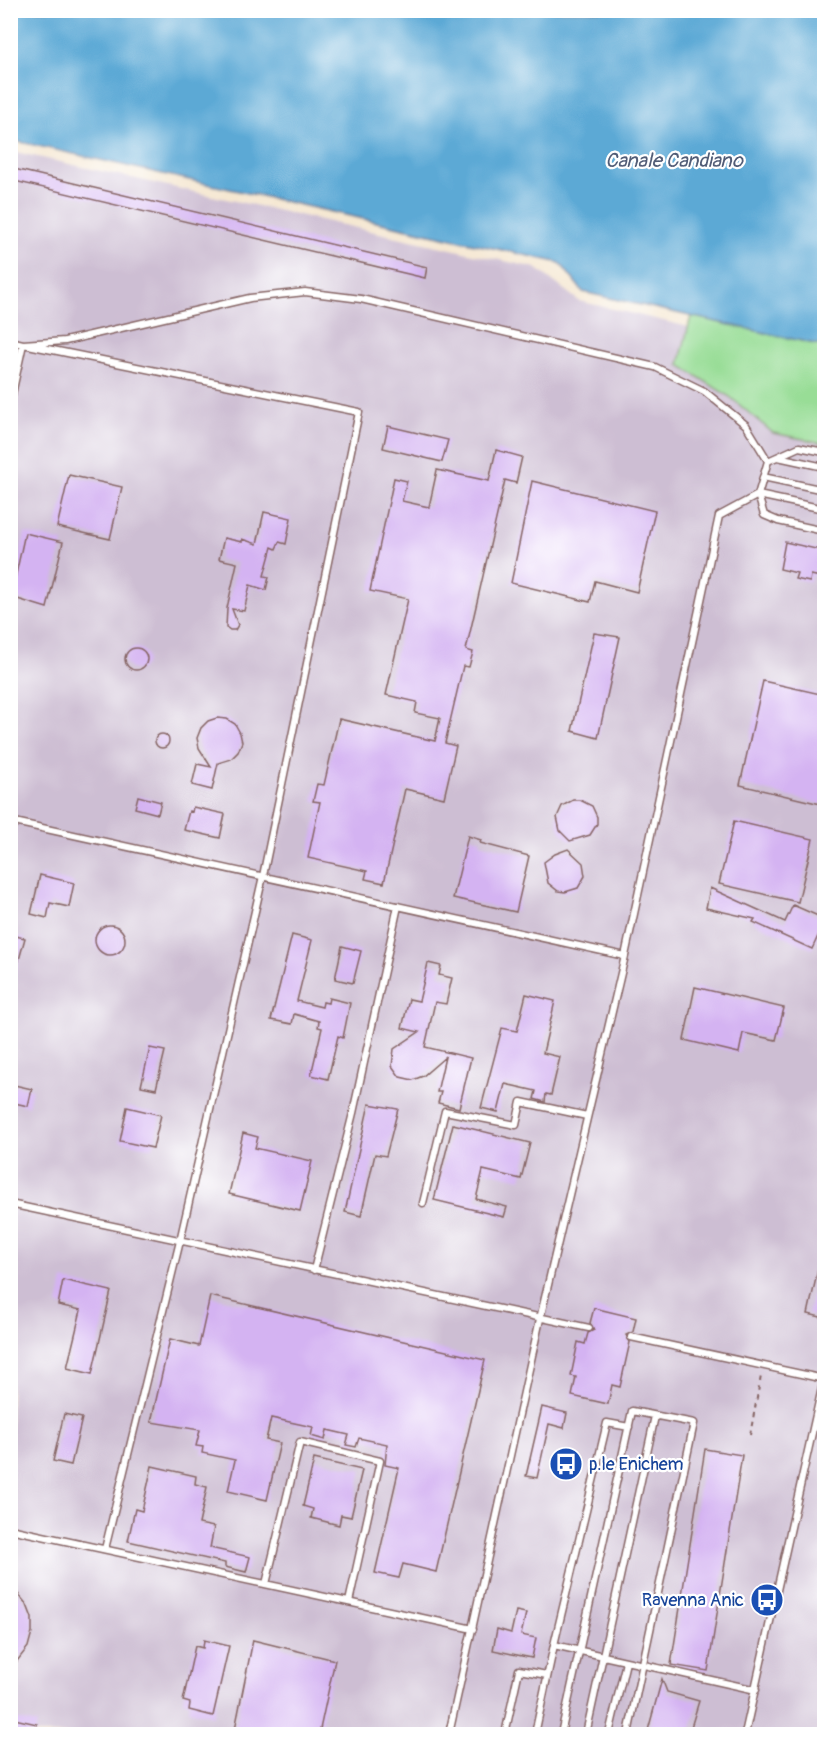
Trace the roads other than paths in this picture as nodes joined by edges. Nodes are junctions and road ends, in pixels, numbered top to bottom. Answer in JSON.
{"nodes":[{"id":1,"x":10,"y":341,"type":"edge"},
{"id":2,"x":24,"y":344,"type":"junction"},
{"id":3,"x":10,"y":403,"type":"edge"},
{"id":4,"x":825,"y":452,"type":"edge"},
{"id":5,"x":778,"y":457,"type":"junction"},
{"id":6,"x":768,"y":461,"type":"junction"},
{"id":7,"x":825,"y":467,"type":"edge"},
{"id":8,"x":763,"y":477,"type":"junction"},
{"id":9,"x":825,"y":490,"type":"edge"},
{"id":10,"x":758,"y":495,"type":"junction"},
{"id":11,"x":825,"y":509,"type":"edge"},
{"id":12,"x":825,"y":531,"type":"edge"},
{"id":13,"x":10,"y":821,"type":"edge"},
{"id":14,"x":263,"y":876,"type":"junction"},
{"id":15,"x":398,"y":906,"type":"junction"},
{"id":16,"x":625,"y":956,"type":"junction"},
{"id":17,"x":587,"y":1116,"type":"junction"},
{"id":18,"x":423,"y":1203,"type":"dead end"},
{"id":19,"x":10,"y":1204,"type":"edge"},
{"id":20,"x":180,"y":1241,"type":"junction"},
{"id":21,"x":314,"y":1270,"type":"junction"},
{"id":22,"x":540,"y":1319,"type":"junction"},
{"id":23,"x":589,"y":1328,"type":"dead end"},
{"id":24,"x":632,"y":1336,"type":"dead end"},
{"id":25,"x":824,"y":1379,"type":"edge"},
{"id":26,"x":655,"y":1416,"type":"junction"},
{"id":27,"x":629,"y":1427,"type":"junction"},
{"id":28,"x":10,"y":1529,"type":"edge"},
{"id":29,"x":105,"y":1549,"type":"junction"},
{"id":30,"x":266,"y":1584,"type":"junction"},
{"id":31,"x":349,"y":1602,"type":"junction"},
{"id":32,"x":473,"y":1629,"type":"junction"},
{"id":33,"x":554,"y":1645,"type":"junction"},
{"id":34,"x":578,"y":1651,"type":"junction"},
{"id":35,"x":602,"y":1656,"type":"junction"},
{"id":36,"x":626,"y":1662,"type":"junction"},
{"id":37,"x":644,"y":1666,"type":"junction"},
{"id":38,"x":548,"y":1675,"type":"junction"},
{"id":39,"x":756,"y":1690,"type":"junction"},
{"id":40,"x":449,"y":1734,"type":"edge"},
{"id":41,"x":505,"y":1734,"type":"edge"},
{"id":42,"x":535,"y":1734,"type":"edge"},
{"id":43,"x":561,"y":1734,"type":"edge"},
{"id":44,"x":586,"y":1734,"type":"edge"},
{"id":45,"x":609,"y":1734,"type":"edge"},
{"id":46,"x":628,"y":1734,"type":"edge"},
{"id":47,"x":745,"y":1734,"type":"edge"}],
"edges":[{"from":1,"to":2,"type":"lane"},
{"from":2,"to":3,"type":"lane"},
{"from":2,"to":6,"type":"lane"},
{"from":2,"to":14,"type":"lane"},
{"from":4,"to":5,"type":"lane"},
{"from":5,"to":6,"type":"lane"},
{"from":5,"to":7,"type":"lane"},
{"from":6,"to":8,"type":"lane"},
{"from":8,"to":9,"type":"lane"},
{"from":8,"to":10,"type":"lane"},
{"from":10,"to":11,"type":"lane"},
{"from":10,"to":12,"type":"lane"},
{"from":10,"to":16,"type":"lane"},
{"from":13,"to":14,"type":"lane"},
{"from":14,"to":15,"type":"lane"},
{"from":14,"to":20,"type":"lane"},
{"from":15,"to":16,"type":"lane"},
{"from":15,"to":21,"type":"lane"},
{"from":16,"to":17,"type":"lane"},
{"from":17,"to":18,"type":"lane"},
{"from":17,"to":22,"type":"lane"},
{"from":19,"to":20,"type":"lane"},
{"from":20,"to":21,"type":"lane"},
{"from":20,"to":29,"type":"lane"},
{"from":21,"to":22,"type":"lane"},
{"from":22,"to":23,"type":"lane"},
{"from":22,"to":32,"type":"lane"},
{"from":24,"to":25,"type":"lane"},
{"from":25,"to":39,"type":"lane"},
{"from":26,"to":27,"type":"lane"},
{"from":26,"to":35,"type":"lane"},
{"from":26,"to":37,"type":"lane"},
{"from":27,"to":33,"type":"lane"},
{"from":27,"to":34,"type":"lane"},
{"from":28,"to":29,"type":"lane"},
{"from":29,"to":30,"type":"lane"},
{"from":30,"to":31,"type":"lane"},
{"from":30,"to":31,"type":"lane"},
{"from":31,"to":32,"type":"lane"},
{"from":32,"to":40,"type":"lane"},
{"from":33,"to":34,"type":"lane"},
{"from":33,"to":38,"type":"lane"},
{"from":34,"to":35,"type":"lane"},
{"from":34,"to":43,"type":"lane"},
{"from":35,"to":36,"type":"lane"},
{"from":35,"to":44,"type":"lane"},
{"from":36,"to":37,"type":"lane"},
{"from":36,"to":45,"type":"lane"},
{"from":37,"to":39,"type":"lane"},
{"from":37,"to":46,"type":"lane"},
{"from":38,"to":41,"type":"lane"},
{"from":38,"to":42,"type":"lane"},
{"from":39,"to":47,"type":"lane"}]}
